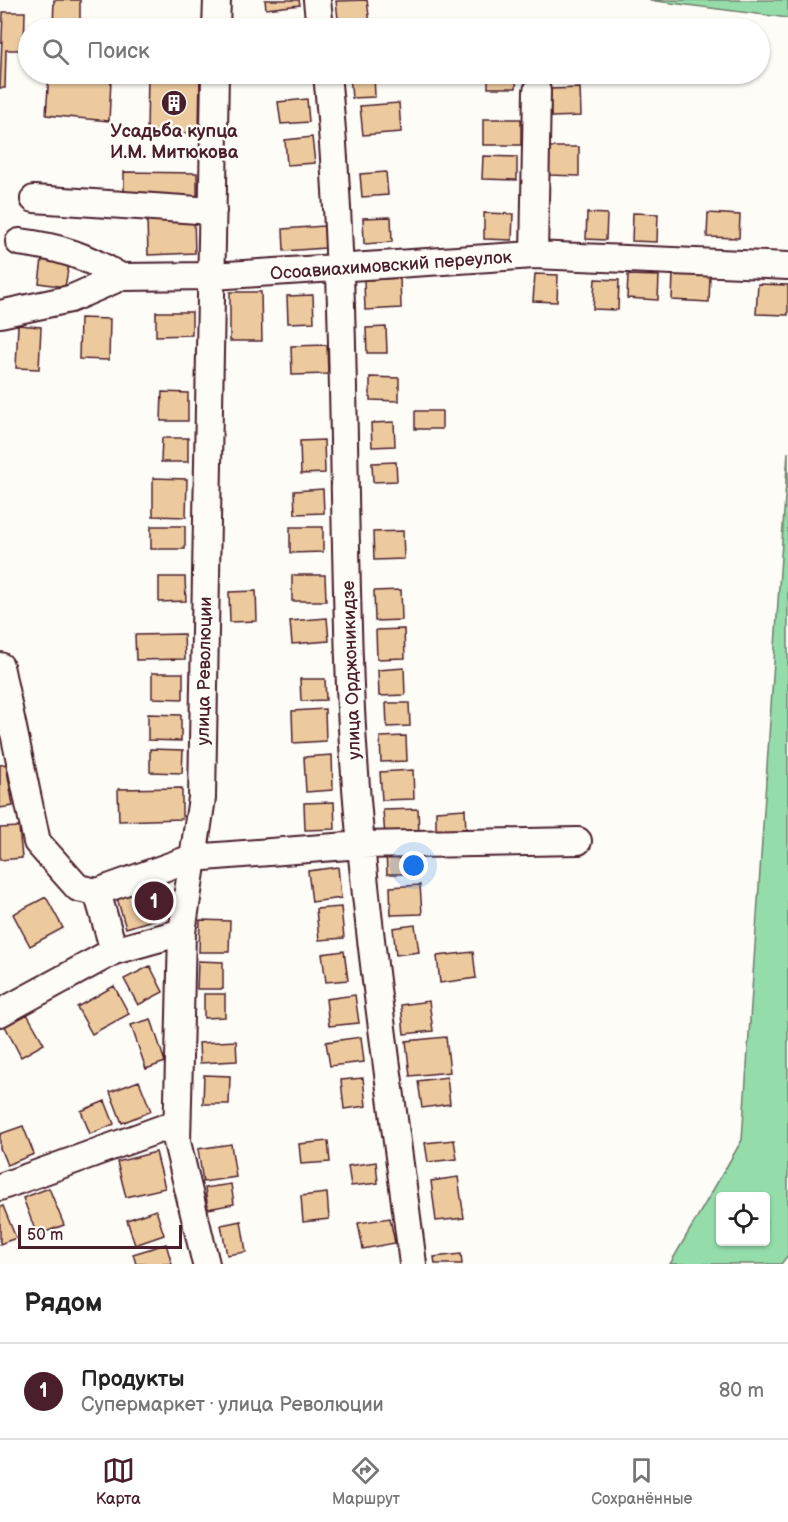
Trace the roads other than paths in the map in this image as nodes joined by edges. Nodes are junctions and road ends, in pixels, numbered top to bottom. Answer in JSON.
{"nodes":[{"id":1,"x":217,"y":0,"type":"edge"},
{"id":2,"x":316,"y":0,"type":"edge"},
{"id":3,"x":216,"y":18,"type":"edge"},
{"id":4,"x":319,"y":18,"type":"edge"},
{"id":5,"x":215,"y":84,"type":"edge"},
{"id":6,"x":328,"y":84,"type":"edge"},
{"id":7,"x":537,"y":91,"type":"dead end"},
{"id":8,"x":34,"y":199,"type":"dead end"},
{"id":9,"x":213,"y":211,"type":"junction"},
{"id":10,"x":19,"y":242,"type":"dead end"},
{"id":11,"x":534,"y":255,"type":"junction"},
{"id":12,"x":788,"y":266,"type":"edge"},
{"id":13,"x":339,"y":269,"type":"junction"},
{"id":14,"x":212,"y":276,"type":"junction"},
{"id":15,"x":121,"y":277,"type":"junction"},
{"id":16,"x":0,"y":314,"type":"edge"},
{"id":17,"x":0,"y":666,"type":"edge"},
{"id":18,"x":578,"y":841,"type":"dead end"},
{"id":19,"x":361,"y":845,"type":"junction"},
{"id":20,"x":192,"y":858,"type":"junction"},
{"id":21,"x":98,"y":892,"type":"junction"},
{"id":22,"x":182,"y":932,"type":"junction"},
{"id":23,"x":114,"y":951,"type":"junction"},
{"id":24,"x":0,"y":1013,"type":"edge"},
{"id":25,"x":177,"y":1124,"type":"junction"},
{"id":26,"x":0,"y":1187,"type":"edge"},
{"id":27,"x":206,"y":1264,"type":"edge"},
{"id":28,"x":413,"y":1264,"type":"edge"}],
"edges":[{"from":1,"to":3,"type":"street"},
{"from":2,"to":4,"type":"street"},
{"from":5,"to":9,"type":"street","name":"улица Революции"},
{"from":6,"to":13,"type":"street","name":"улица Орджоникидзе"},
{"from":7,"to":11,"type":"street"},
{"from":8,"to":9,"type":"street"},
{"from":9,"to":14,"type":"street","name":"улица Революции"},
{"from":10,"to":15,"type":"street"},
{"from":11,"to":12,"type":"street","name":"Осоавиахимовский переулок"},
{"from":11,"to":13,"type":"street","name":"Осоавиахимовский переулок"},
{"from":13,"to":14,"type":"street","name":"Осоавиахимовский переулок"},
{"from":13,"to":19,"type":"street","name":"улица Орджоникидзе"},
{"from":14,"to":15,"type":"street","name":"Осоавиахимовский переулок"},
{"from":14,"to":20,"type":"street","name":"улица Революции"},
{"from":15,"to":16,"type":"street","name":"Осоавиахимовский переулок"},
{"from":17,"to":21,"type":"street"},
{"from":18,"to":19,"type":"street"},
{"from":19,"to":20,"type":"street"},
{"from":19,"to":28,"type":"street","name":"улица Орджоникидзе"},
{"from":20,"to":21,"type":"street"},
{"from":20,"to":22,"type":"street","name":"улица Революции"},
{"from":21,"to":23,"type":"street"},
{"from":22,"to":23,"type":"street"},
{"from":22,"to":25,"type":"street","name":"улица Революции"},
{"from":23,"to":24,"type":"street"},
{"from":25,"to":26,"type":"street"},
{"from":25,"to":27,"type":"street","name":"улица Революции"}]}
